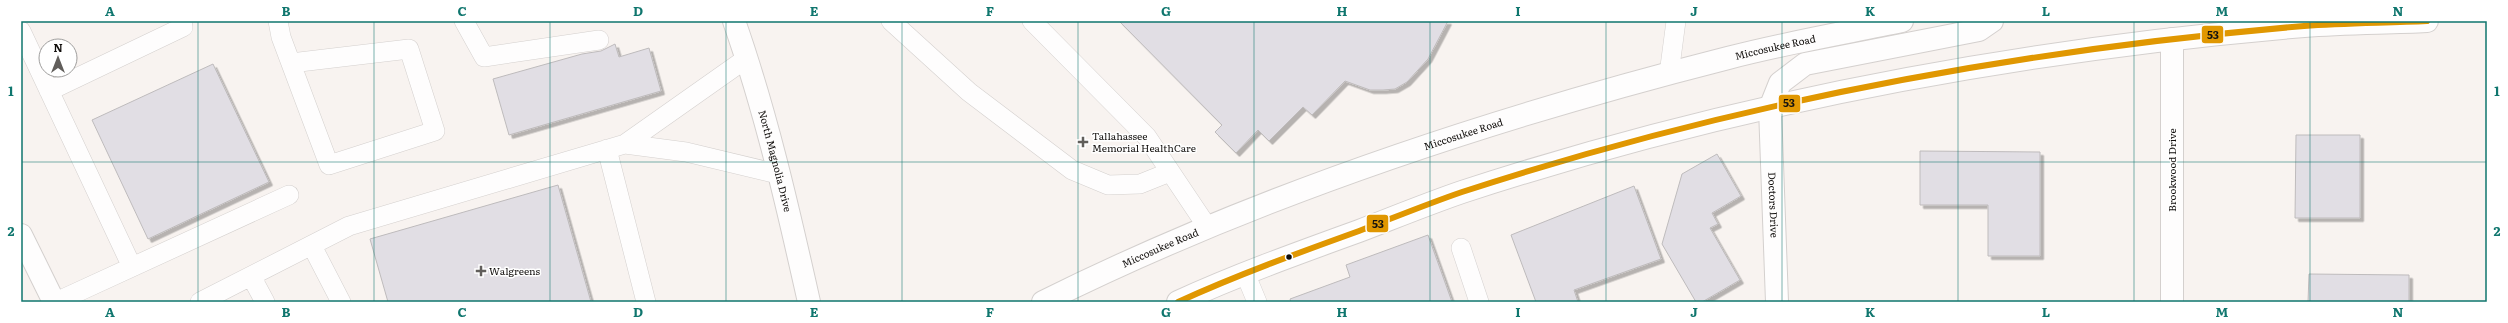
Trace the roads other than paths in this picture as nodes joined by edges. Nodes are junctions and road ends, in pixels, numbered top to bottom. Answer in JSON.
{"nodes":[{"id":1,"x":182,"y":21,"type":"edge"},
{"id":2,"x":278,"y":21,"type":"edge"},
{"id":3,"x":464,"y":21,"type":"edge"},
{"id":4,"x":734,"y":21,"type":"edge"},
{"id":5,"x":890,"y":21,"type":"edge"},
{"id":6,"x":1032,"y":21,"type":"edge"},
{"id":7,"x":1676,"y":21,"type":"edge"},
{"id":8,"x":1902,"y":21,"type":"edge"},
{"id":9,"x":1992,"y":21,"type":"edge"},
{"id":10,"x":2427,"y":21,"type":"edge"},
{"id":11,"x":2308,"y":24,"type":"edge"},
{"id":12,"x":21,"y":31,"type":"edge"},
{"id":13,"x":2172,"y":39,"type":"junction"},
{"id":14,"x":599,"y":40,"type":"dead end"},
{"id":15,"x":747,"y":58,"type":"junction"},
{"id":16,"x":291,"y":63,"type":"junction"},
{"id":17,"x":1669,"y":74,"type":"junction"},
{"id":18,"x":49,"y":91,"type":"junction"},
{"id":19,"x":1770,"y":108,"type":"junction"},
{"id":20,"x":616,"y":146,"type":"junction"},
{"id":21,"x":1170,"y":172,"type":"junction"},
{"id":22,"x":778,"y":174,"type":"junction"},
{"id":23,"x":289,"y":195,"type":"dead end"},
{"id":24,"x":1208,"y":228,"type":"junction"},
{"id":25,"x":21,"y":234,"type":"edge"},
{"id":26,"x":312,"y":246,"type":"junction"},
{"id":27,"x":1461,"y":248,"type":"dead end"},
{"id":28,"x":132,"y":267,"type":"junction"},
{"id":29,"x":1245,"y":273,"type":"junction"},
{"id":30,"x":251,"y":276,"type":"junction"},
{"id":31,"x":55,"y":302,"type":"edge"},
{"id":32,"x":200,"y":302,"type":"edge"},
{"id":33,"x":265,"y":302,"type":"edge"},
{"id":34,"x":341,"y":302,"type":"edge"},
{"id":35,"x":646,"y":302,"type":"edge"},
{"id":36,"x":809,"y":302,"type":"edge"},
{"id":37,"x":1043,"y":302,"type":"edge"},
{"id":38,"x":1178,"y":302,"type":"edge"},
{"id":39,"x":1257,"y":302,"type":"edge"},
{"id":40,"x":1479,"y":302,"type":"edge"},
{"id":41,"x":1777,"y":302,"type":"edge"},
{"id":42,"x":2172,"y":302,"type":"edge"}],
"edges":[{"from":1,"to":18,"type":"lane"},
{"from":2,"to":16,"type":"lane"},
{"from":3,"to":14,"type":"lane"},
{"from":4,"to":15,"type":"street","name":"North Magnolia Drive"},
{"from":5,"to":21,"type":"lane"},
{"from":6,"to":21,"type":"lane"},
{"from":7,"to":17,"type":"lane"},
{"from":8,"to":17,"type":"street","name":"Miccosukee Road"},
{"from":9,"to":19,"type":"street"},
{"from":10,"to":11,"type":"street"},
{"from":11,"to":13,"type":"street"},
{"from":12,"to":18,"type":"lane"},
{"from":13,"to":19,"type":"street"},
{"from":13,"to":42,"type":"street","name":"Brookwood Drive"},
{"from":15,"to":20,"type":"lane"},
{"from":15,"to":22,"type":"street","name":"North Magnolia Drive"},
{"from":16,"to":16,"type":"lane"},
{"from":17,"to":24,"type":"street","name":"Miccosukee Road"},
{"from":18,"to":28,"type":"lane"},
{"from":19,"to":29,"type":"street"},
{"from":19,"to":41,"type":"street","name":"Doctors Drive"},
{"from":20,"to":22,"type":"lane"},
{"from":20,"to":26,"type":"lane"},
{"from":20,"to":35,"type":"lane"},
{"from":21,"to":24,"type":"lane"},
{"from":22,"to":36,"type":"street","name":"North Magnolia Drive"},
{"from":23,"to":28,"type":"lane"},
{"from":24,"to":37,"type":"street","name":"Miccosukee Road"},
{"from":25,"to":31,"type":"street"},
{"from":26,"to":30,"type":"lane"},
{"from":26,"to":34,"type":"lane"},
{"from":27,"to":40,"type":"lane"},
{"from":28,"to":31,"type":"lane"},
{"from":29,"to":38,"type":"street"},
{"from":29,"to":39,"type":"lane"},
{"from":30,"to":32,"type":"lane"},
{"from":30,"to":33,"type":"lane"}]}
